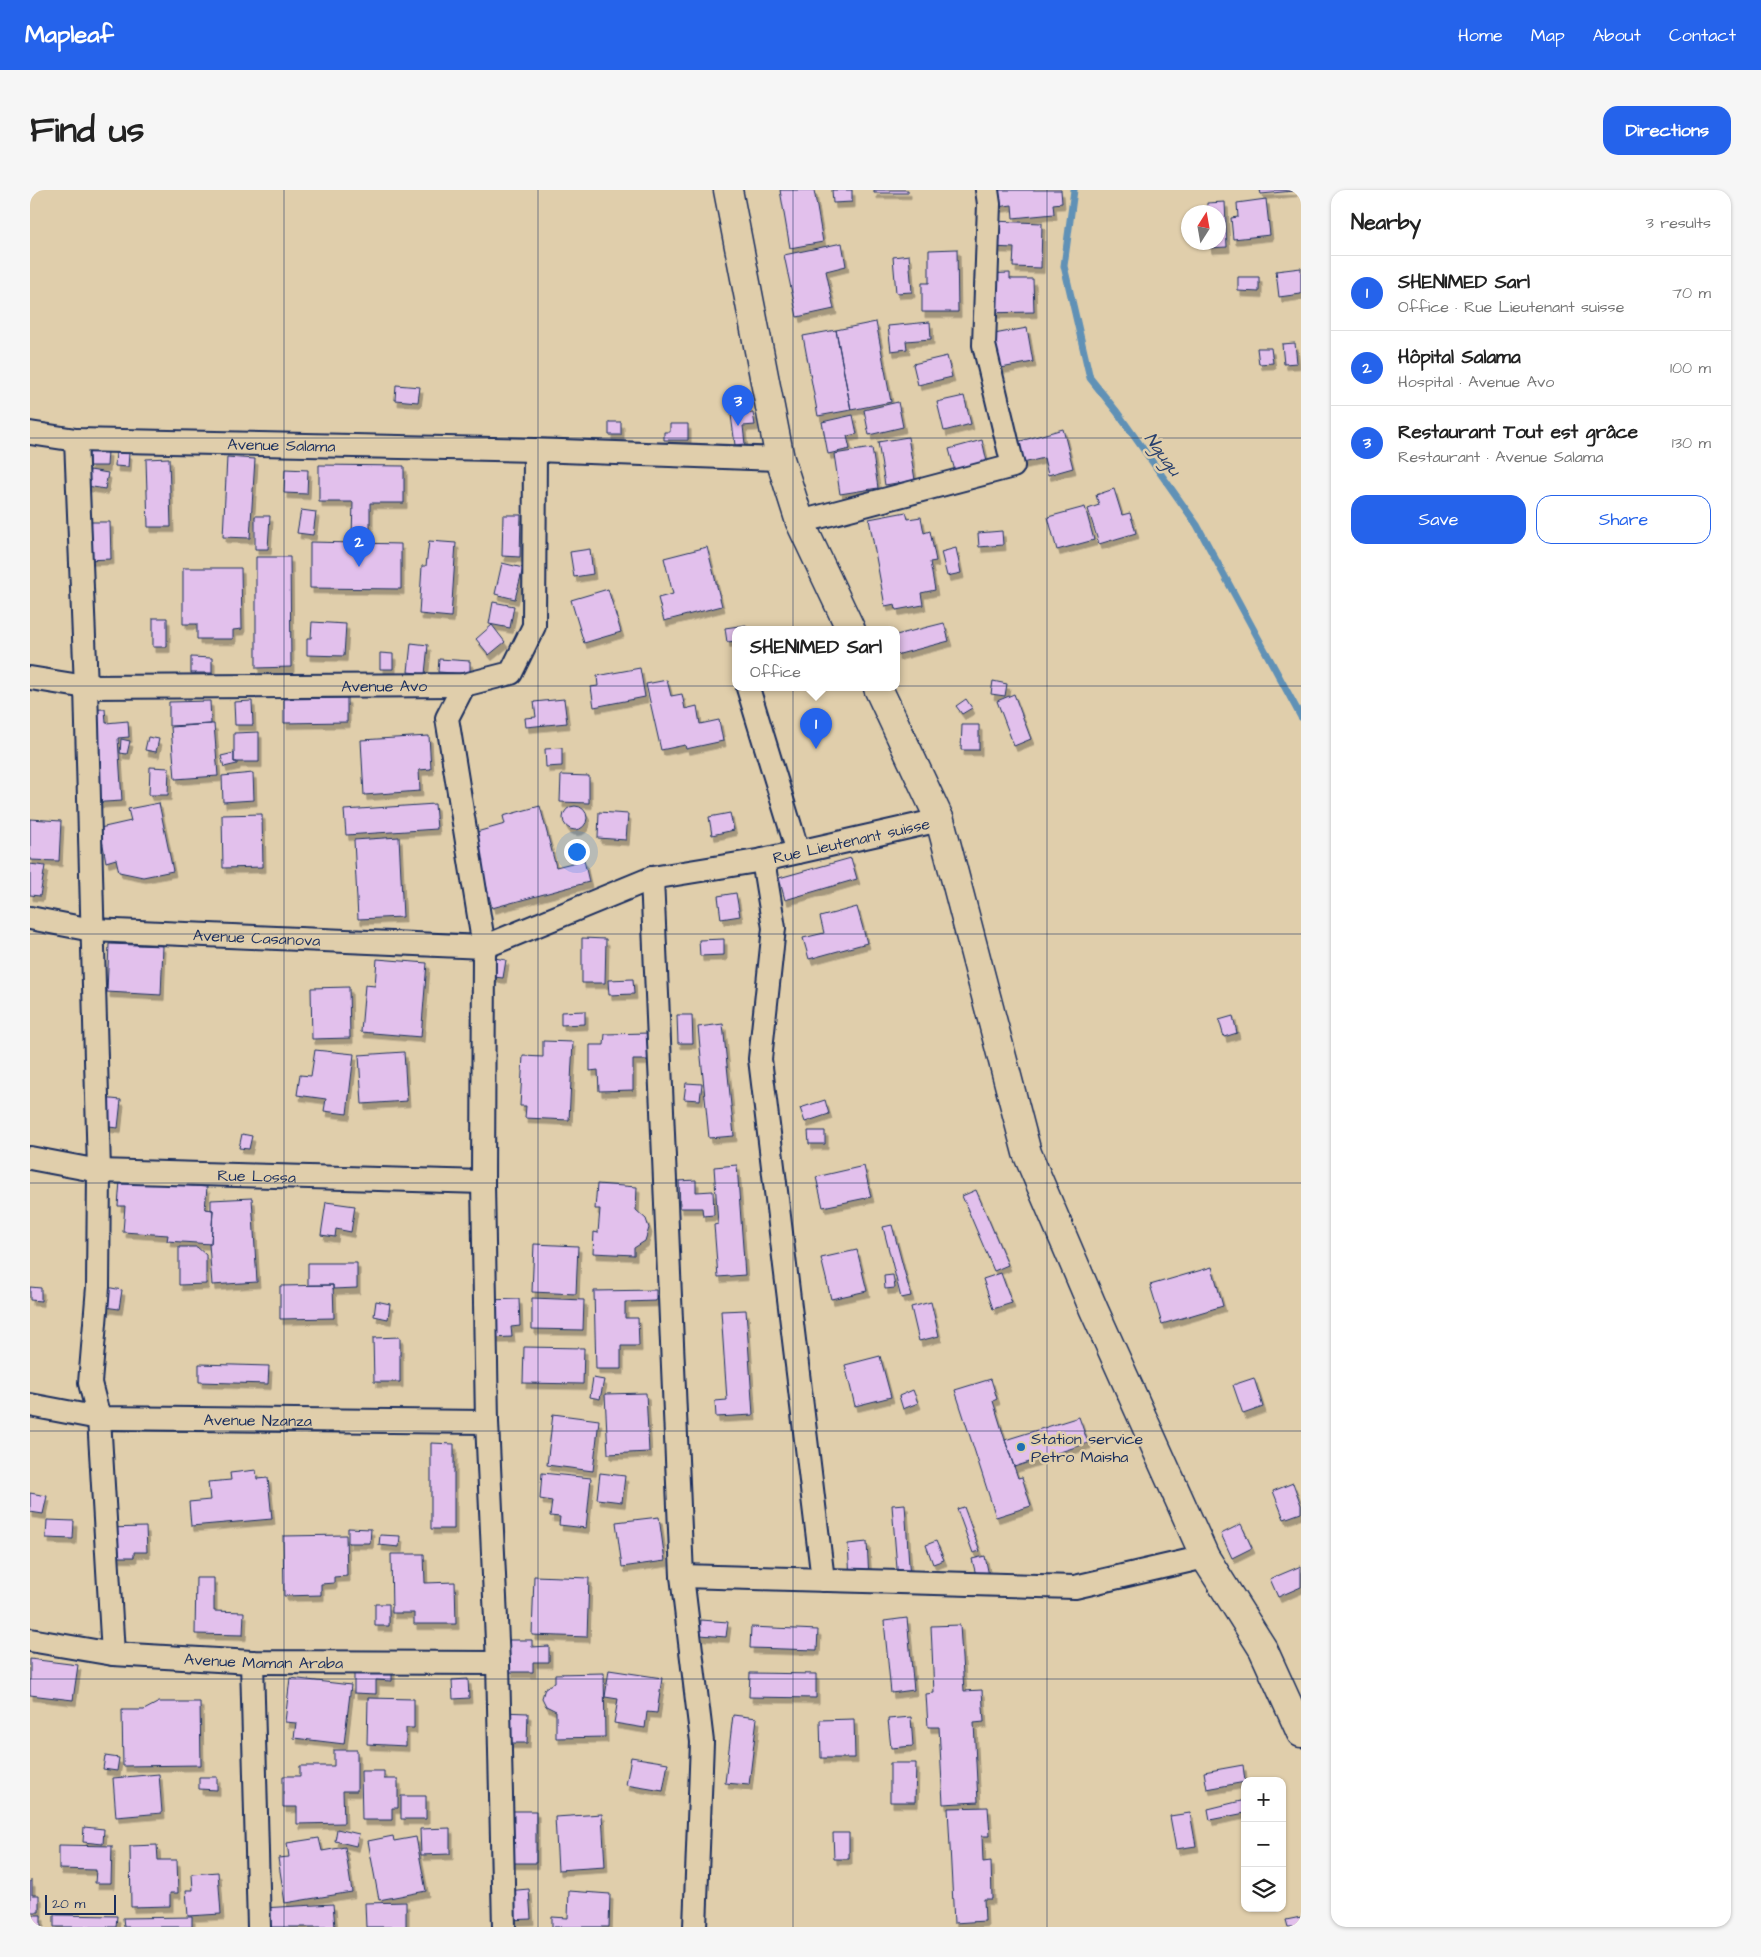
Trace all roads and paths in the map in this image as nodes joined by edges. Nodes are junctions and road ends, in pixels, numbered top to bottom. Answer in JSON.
{"nodes":[{"id":1,"x":728,"y":190,"type":"edge"},
{"id":2,"x":987,"y":190,"type":"edge"},
{"id":3,"x":30,"y":433,"type":"edge"},
{"id":4,"x":76,"y":440,"type":"junction"},
{"id":5,"x":534,"y":450,"type":"junction"},
{"id":6,"x":780,"y":459,"type":"junction"},
{"id":7,"x":800,"y":522,"type":"junction"},
{"id":8,"x":849,"y":626,"type":"edge"},
{"id":9,"x":30,"y":678,"type":"edge"},
{"id":10,"x":464,"y":685,"type":"junction"},
{"id":11,"x":86,"y":687,"type":"junction"},
{"id":12,"x":749,"y":691,"type":"edge"},
{"id":13,"x":879,"y":691,"type":"edge"},
{"id":14,"x":940,"y":820,"type":"junction"},
{"id":15,"x":798,"y":852,"type":"junction"},
{"id":16,"x":763,"y":860,"type":"junction"},
{"id":17,"x":652,"y":878,"type":"junction"},
{"id":18,"x":30,"y":918,"type":"edge"},
{"id":19,"x":92,"y":930,"type":"junction"},
{"id":20,"x":484,"y":947,"type":"junction"},
{"id":21,"x":30,"y":1158,"type":"edge"},
{"id":22,"x":99,"y":1171,"type":"junction"},
{"id":23,"x":483,"y":1182,"type":"junction"},
{"id":24,"x":30,"y":1405,"type":"edge"},
{"id":25,"x":99,"y":1418,"type":"junction"},
{"id":26,"x":487,"y":1422,"type":"junction"},
{"id":27,"x":1205,"y":1557,"type":"junction"},
{"id":28,"x":682,"y":1576,"type":"junction"},
{"id":29,"x":823,"y":1580,"type":"junction"},
{"id":30,"x":30,"y":1640,"type":"edge"},
{"id":31,"x":112,"y":1654,"type":"junction"},
{"id":32,"x":252,"y":1662,"type":"junction"},
{"id":33,"x":498,"y":1663,"type":"junction"},
{"id":34,"x":1301,"y":1733,"type":"edge"},
{"id":35,"x":259,"y":1927,"type":"edge"},
{"id":36,"x":504,"y":1927,"type":"edge"},
{"id":37,"x":695,"y":1927,"type":"edge"}],
"edges":[{"from":1,"to":6,"type":"main road"},
{"from":2,"to":7,"type":"street"},
{"from":3,"to":4,"type":"street","name":"Avenue Salama"},
{"from":4,"to":5,"type":"street","name":"Avenue Salama"},
{"from":4,"to":11,"type":"street"},
{"from":5,"to":6,"type":"street","name":"Avenue Salama"},
{"from":5,"to":10,"type":"street","name":"Avenue Avo"},
{"from":6,"to":7,"type":"main road"},
{"from":7,"to":8,"type":"main road"},
{"from":9,"to":11,"type":"street","name":"Avenue Avo"},
{"from":10,"to":11,"type":"street","name":"Avenue Avo"},
{"from":10,"to":20,"type":"street"},
{"from":11,"to":19,"type":"street"},
{"from":12,"to":15,"type":"street"},
{"from":13,"to":14,"type":"main road"},
{"from":14,"to":15,"type":"street","name":"Rue Lieutenant suisse"},
{"from":14,"to":27,"type":"main road"},
{"from":15,"to":16,"type":"street","name":"Rue Lieutenant suisse"},
{"from":16,"to":17,"type":"street","name":"Rue Lieutenant suisse"},
{"from":16,"to":29,"type":"street"},
{"from":17,"to":20,"type":"street","name":"Rue Lieutenant suisse"},
{"from":17,"to":28,"type":"street"},
{"from":18,"to":19,"type":"street","name":"Avenue Casanova"},
{"from":19,"to":20,"type":"street","name":"Avenue Casanova"},
{"from":19,"to":22,"type":"street"},
{"from":20,"to":23,"type":"street"},
{"from":21,"to":22,"type":"street","name":"Rue Lossa"},
{"from":22,"to":23,"type":"street","name":"Rue Lossa"},
{"from":22,"to":25,"type":"street"},
{"from":23,"to":26,"type":"street"},
{"from":24,"to":25,"type":"street","name":"Avenue Nzanza"},
{"from":25,"to":26,"type":"street","name":"Avenue Nzanza"},
{"from":25,"to":31,"type":"street"},
{"from":26,"to":33,"type":"street"},
{"from":27,"to":29,"type":"street"},
{"from":27,"to":34,"type":"main road"},
{"from":28,"to":29,"type":"street"},
{"from":28,"to":37,"type":"street"},
{"from":30,"to":31,"type":"street","name":"Avenue Maman Araba"},
{"from":31,"to":32,"type":"street","name":"Avenue Maman Araba"},
{"from":32,"to":33,"type":"street","name":"Avenue Maman Araba"},
{"from":32,"to":35,"type":"street"},
{"from":33,"to":36,"type":"street"}]}
